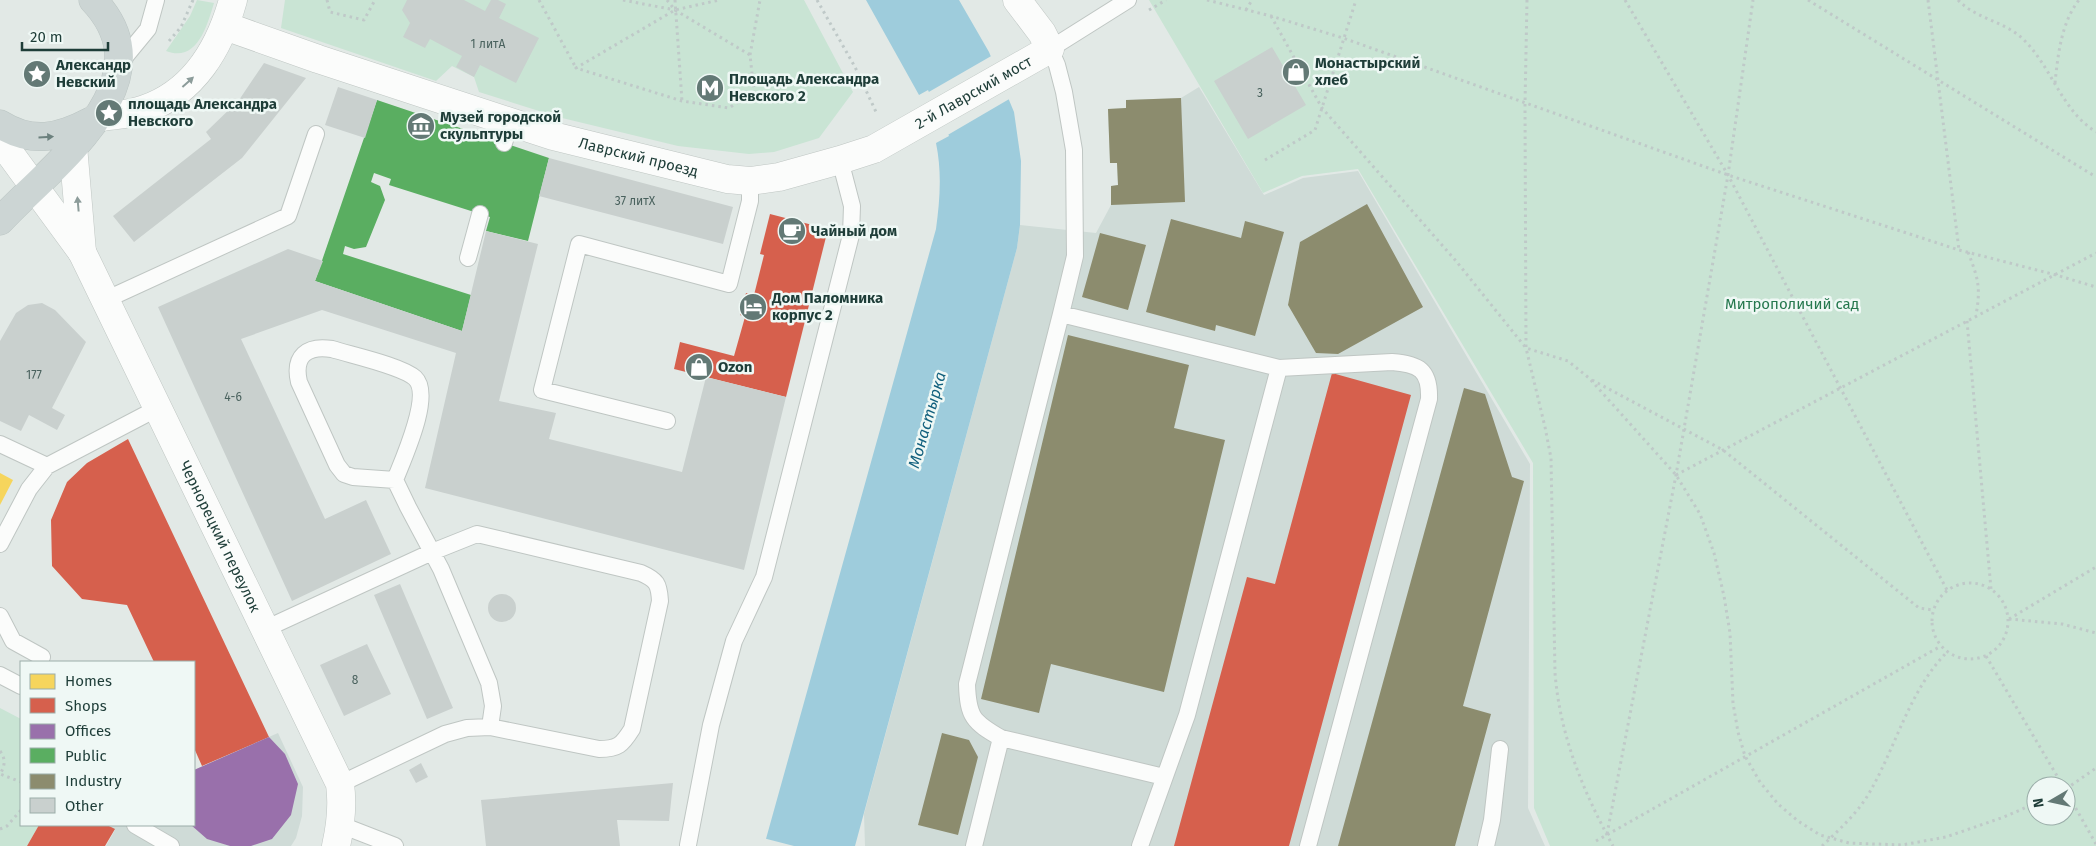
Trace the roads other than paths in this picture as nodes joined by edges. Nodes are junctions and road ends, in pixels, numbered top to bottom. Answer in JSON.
{"nodes":[{"id":1,"x":93,"y":0,"type":"edge"},
{"id":2,"x":156,"y":0,"type":"edge"},
{"id":3,"x":233,"y":0,"type":"edge"},
{"id":4,"x":1018,"y":0,"type":"edge"},
{"id":5,"x":1128,"y":0,"type":"edge"},
{"id":6,"x":226,"y":26,"type":"junction"},
{"id":7,"x":1044,"y":52,"type":"junction"},
{"id":8,"x":120,"y":62,"type":"junction"},
{"id":9,"x":96,"y":118,"type":"junction"},
{"id":10,"x":0,"y":124,"type":"edge"},
{"id":11,"x":909,"y":130,"type":"joint"},
{"id":12,"x":316,"y":134,"type":"dead end"},
{"id":13,"x":0,"y":140,"type":"edge"},
{"id":14,"x":74,"y":146,"type":"junction"},
{"id":15,"x":840,"y":160,"type":"junction"},
{"id":16,"x":750,"y":181,"type":"junction"},
{"id":17,"x":34,"y":188,"type":"junction"},
{"id":18,"x":480,"y":214,"type":"dead end"},
{"id":19,"x":0,"y":221,"type":"edge"},
{"id":20,"x":82,"y":252,"type":"junction"},
{"id":21,"x":468,"y":258,"type":"dead end"},
{"id":22,"x":105,"y":300,"type":"junction"},
{"id":23,"x":1061,"y":314,"type":"junction"},
{"id":24,"x":1278,"y":368,"type":"junction"},
{"id":25,"x":158,"y":408,"type":"junction"},
{"id":26,"x":667,"y":421,"type":"dead end"},
{"id":27,"x":0,"y":444,"type":"edge"},
{"id":28,"x":47,"y":466,"type":"junction"},
{"id":29,"x":396,"y":480,"type":"junction"},
{"id":30,"x":0,"y":544,"type":"edge"},
{"id":31,"x":432,"y":552,"type":"junction"},
{"id":32,"x":0,"y":616,"type":"edge"},
{"id":33,"x":265,"y":629,"type":"junction"},
{"id":34,"x":42,"y":657,"type":"dead end"},
{"id":35,"x":0,"y":675,"type":"edge"},
{"id":36,"x":20,"y":685,"type":"edge"},
{"id":37,"x":490,"y":727,"type":"junction"},
{"id":38,"x":1002,"y":738,"type":"junction"},
{"id":39,"x":1500,"y":749,"type":"dead end"},
{"id":40,"x":1164,"y":777,"type":"junction"},
{"id":41,"x":340,"y":784,"type":"junction"},
{"id":42,"x":137,"y":826,"type":"edge"},
{"id":43,"x":338,"y":835,"type":"edge"},
{"id":44,"x":171,"y":846,"type":"edge"},
{"id":45,"x":395,"y":846,"type":"edge"},
{"id":46,"x":690,"y":846,"type":"edge"},
{"id":47,"x":974,"y":846,"type":"edge"},
{"id":48,"x":1140,"y":846,"type":"edge"},
{"id":49,"x":1308,"y":846,"type":"edge"},
{"id":50,"x":1486,"y":846,"type":"edge"}],
"edges":[{"from":1,"to":8,"type":"main road"},
{"from":2,"to":8,"type":"lane"},
{"from":3,"to":6,"type":"street"},
{"from":4,"to":7,"type":"street"},
{"from":5,"to":7,"type":"lane"},
{"from":9,"to":6,"type":"street","one_way":true},
{"from":6,"to":16,"type":"street","name":"Лаврский проезд"},
{"from":7,"to":11,"type":"street","name":"2-й Лаврский мост"},
{"from":7,"to":23,"type":"lane"},
{"from":8,"to":9,"type":"main road"},
{"from":10,"to":9,"type":"main road","one_way":true},
{"from":9,"to":14,"type":"main road"},
{"from":11,"to":15,"type":"street","name":"Лаврский проезд"},
{"from":12,"to":22,"type":"lane"},
{"from":13,"to":17,"type":"street","name":"Чернорецкий переулок"},
{"from":14,"to":17,"type":"main road"},
{"from":20,"to":14,"type":"street","name":"Чернорецкий переулок","one_way":true},
{"from":15,"to":16,"type":"street","name":"Лаврский проезд"},
{"from":15,"to":46,"type":"lane"},
{"from":16,"to":26,"type":"lane"},
{"from":17,"to":19,"type":"main road"},
{"from":17,"to":20,"type":"street","name":"Чернорецкий переулок"},
{"from":18,"to":21,"type":"lane"},
{"from":20,"to":22,"type":"street","name":"Чернорецкий переулок"},
{"from":22,"to":25,"type":"street","name":"Чернорецкий переулок"},
{"from":23,"to":24,"type":"lane"},
{"from":23,"to":38,"type":"lane"},
{"from":24,"to":40,"type":"lane"},
{"from":24,"to":49,"type":"lane"},
{"from":25,"to":28,"type":"lane"},
{"from":25,"to":33,"type":"street","name":"Чернорецкий переулок"},
{"from":27,"to":28,"type":"lane"},
{"from":28,"to":30,"type":"lane"},
{"from":29,"to":29,"type":"lane"},
{"from":29,"to":31,"type":"lane"},
{"from":31,"to":33,"type":"lane"},
{"from":31,"to":37,"type":"lane"},
{"from":31,"to":37,"type":"lane"},
{"from":32,"to":34,"type":"lane"},
{"from":33,"to":41,"type":"street","name":"Чернорецкий переулок"},
{"from":35,"to":36,"type":"lane"},
{"from":37,"to":41,"type":"lane"},
{"from":38,"to":40,"type":"lane"},
{"from":38,"to":47,"type":"lane"},
{"from":39,"to":50,"type":"lane"},
{"from":40,"to":48,"type":"lane"},
{"from":41,"to":43,"type":"street","name":"Чернорецкий переулок"},
{"from":42,"to":44,"type":"lane"},
{"from":43,"to":45,"type":"lane"}]}
